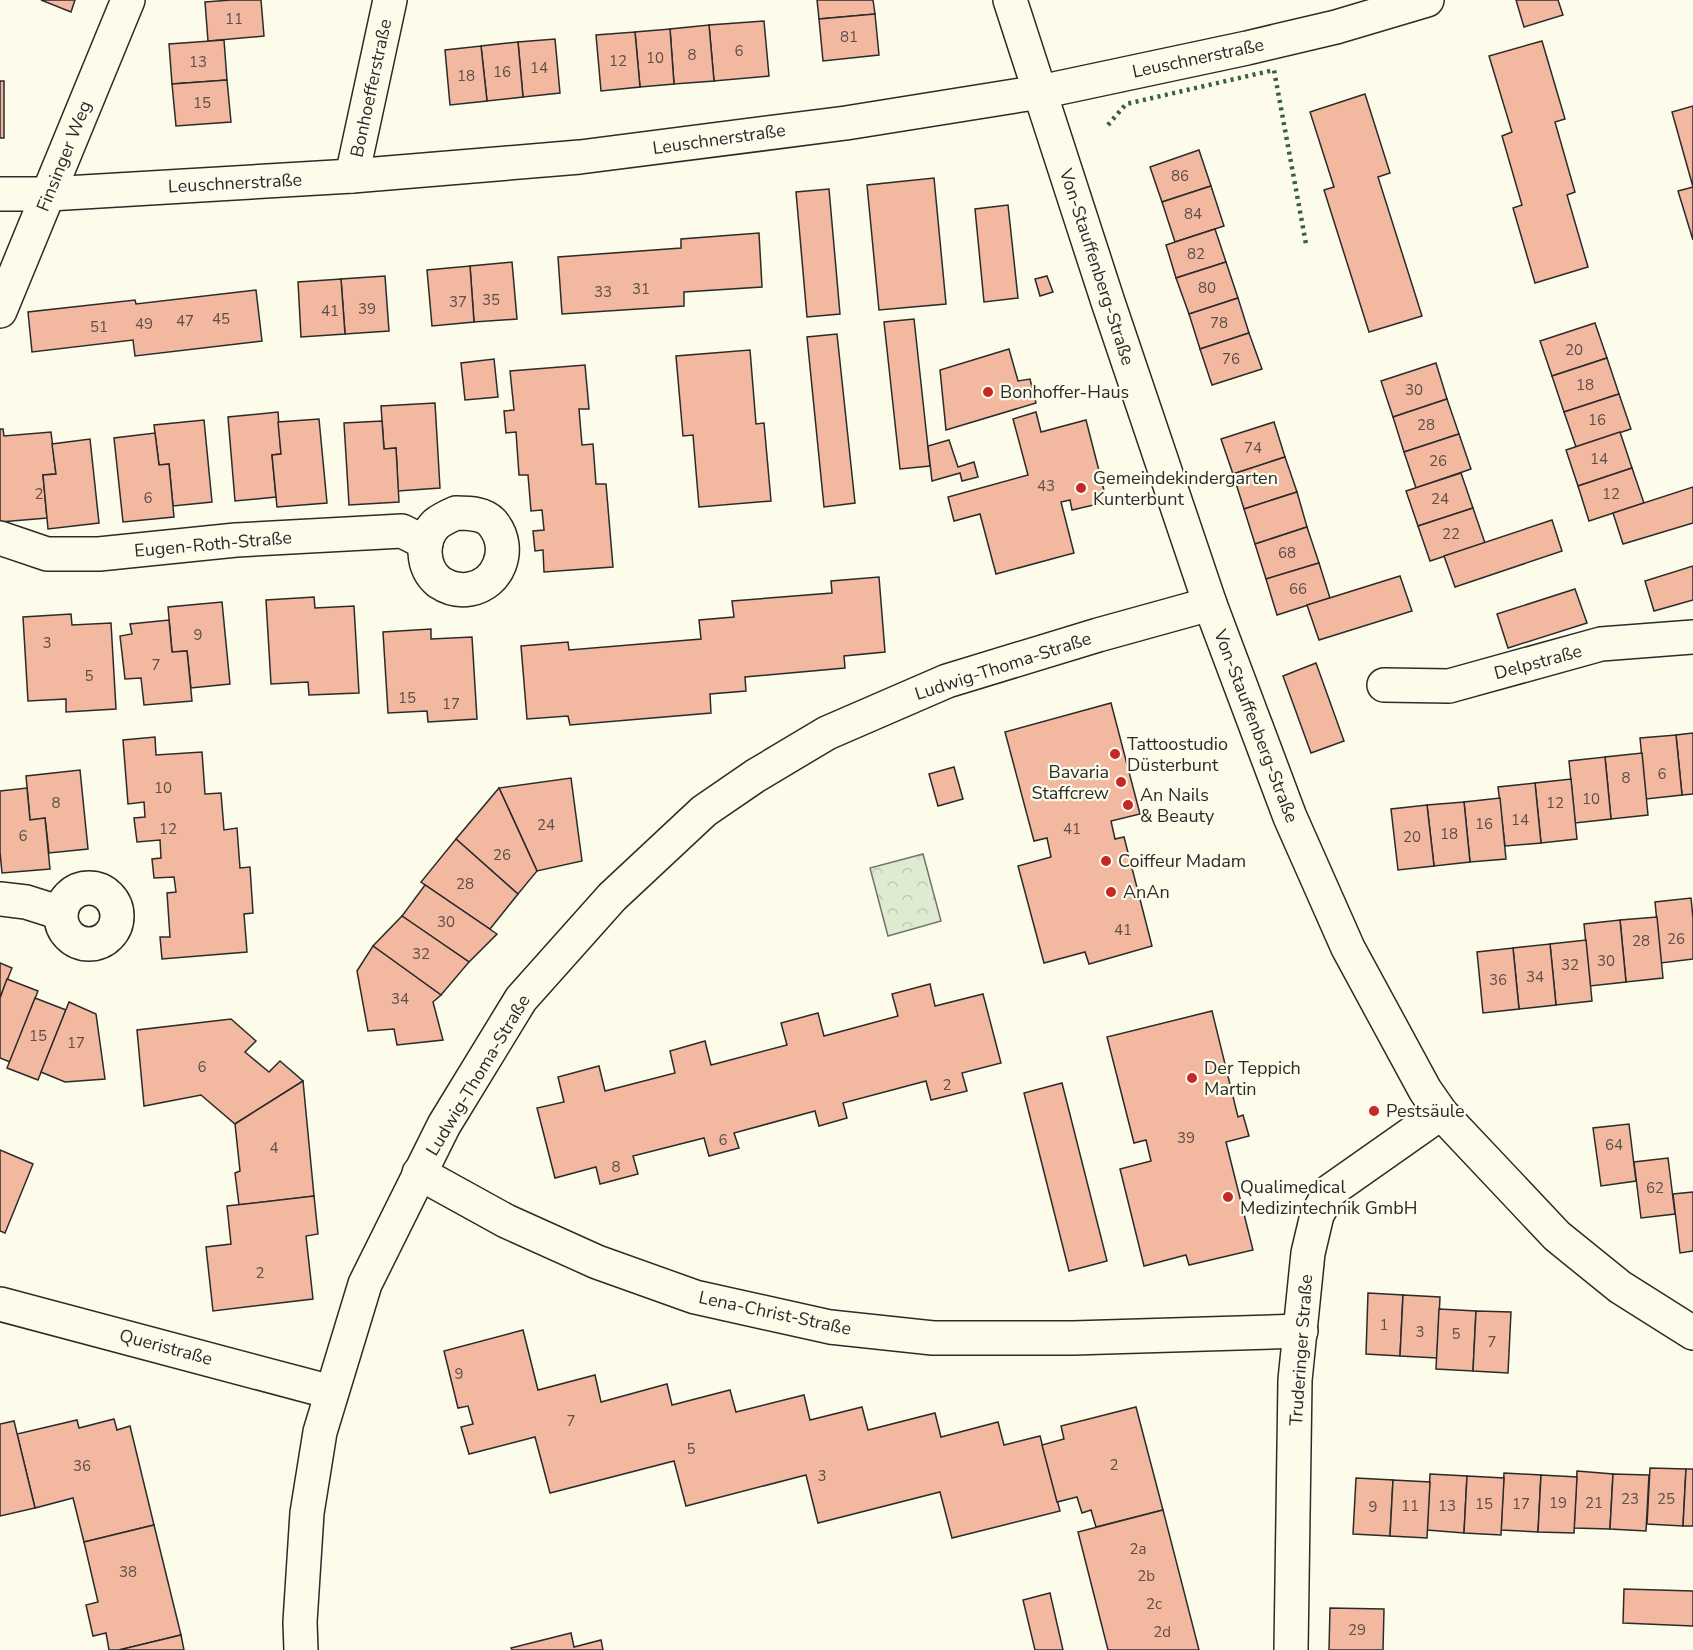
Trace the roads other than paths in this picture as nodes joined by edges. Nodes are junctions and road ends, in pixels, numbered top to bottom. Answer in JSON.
{"nodes":[{"id":1,"x":128,"y":0,"type":"edge"},
{"id":2,"x":390,"y":0,"type":"edge"},
{"id":3,"x":1010,"y":0,"type":"edge"},
{"id":4,"x":1427,"y":0,"type":"edge"},
{"id":5,"x":1040,"y":92,"type":"junction"},
{"id":6,"x":352,"y":176,"type":"junction"},
{"id":7,"x":0,"y":194,"type":"edge"},
{"id":8,"x":49,"y":194,"type":"junction"},
{"id":9,"x":0,"y":311,"type":"edge"},
{"id":10,"x":0,"y":538,"type":"edge"},
{"id":11,"x":426,"y":543,"type":"dead end"},
{"id":12,"x":1210,"y":604,"type":"junction"},
{"id":13,"x":1693,"y":637,"type":"edge"},
{"id":14,"x":1384,"y":685,"type":"dead end"},
{"id":15,"x":0,"y":899,"type":"edge"},
{"id":16,"x":61,"y":913,"type":"dead end"},
{"id":17,"x":1441,"y":1113,"type":"junction"},
{"id":18,"x":420,"y":1173,"type":"junction"},
{"id":19,"x":0,"y":1304,"type":"edge"},
{"id":20,"x":1301,"y":1331,"type":"junction"},
{"id":21,"x":1693,"y":1333,"type":"edge"},
{"id":22,"x":332,"y":1392,"type":"junction"},
{"id":23,"x":301,"y":1650,"type":"edge"},
{"id":24,"x":1291,"y":1650,"type":"edge"}],
"edges":[{"from":1,"to":8,"type":"street","name":"Finsinger Weg"},
{"from":2,"to":6,"type":"street","name":"Bonhoefferstraße"},
{"from":3,"to":5,"type":"street","name":"Von-Stauffenberg-Straße"},
{"from":4,"to":5,"type":"street","name":"Leuschnerstraße"},
{"from":5,"to":6,"type":"street","name":"Leuschnerstraße"},
{"from":5,"to":12,"type":"street","name":"Von-Stauffenberg-Straße"},
{"from":6,"to":8,"type":"street","name":"Leuschnerstraße"},
{"from":7,"to":8,"type":"street","name":"Leuschnerstraße"},
{"from":8,"to":9,"type":"street","name":"Finsinger Weg"},
{"from":10,"to":11,"type":"street","name":"Eugen-Roth-Straße"},
{"from":12,"to":17,"type":"street","name":"Von-Stauffenberg-Straße"},
{"from":12,"to":18,"type":"street","name":"Ludwig-Thoma-Straße"},
{"from":13,"to":14,"type":"street","name":"Delpstraße"},
{"from":15,"to":16,"type":"street"},
{"from":17,"to":20,"type":"street","name":"Truderinger Straße"},
{"from":17,"to":21,"type":"street","name":"Von-Stauffenberg-Straße"},
{"from":18,"to":20,"type":"street","name":"Lena-Christ-Straße"},
{"from":18,"to":22,"type":"street","name":"Ludwig-Thoma-Straße"},
{"from":19,"to":22,"type":"street","name":"Queristraße"},
{"from":20,"to":24,"type":"street","name":"Truderinger Straße"},
{"from":22,"to":23,"type":"street","name":"Ludwig-Thoma-Straße"}]}
